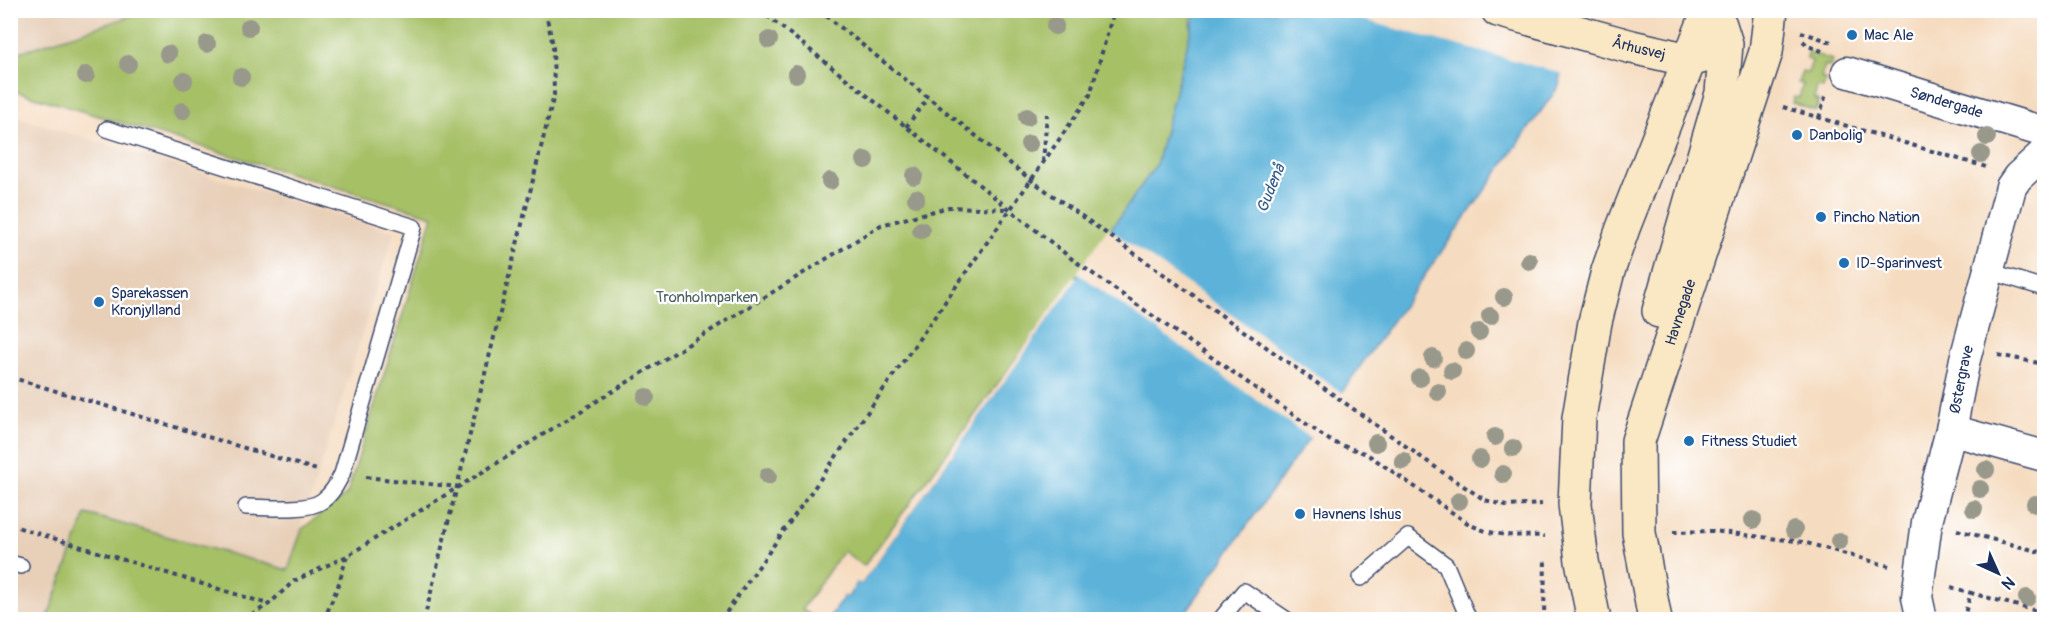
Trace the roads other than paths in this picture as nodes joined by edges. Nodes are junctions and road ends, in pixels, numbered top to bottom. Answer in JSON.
{"nodes":[{"id":1,"x":1498,"y":10,"type":"edge"},
{"id":2,"x":1709,"y":10,"type":"edge"},
{"id":3,"x":1766,"y":10,"type":"edge"},
{"id":4,"x":1771,"y":10,"type":"edge"},
{"id":5,"x":1726,"y":44,"type":"junction"},
{"id":6,"x":1689,"y":60,"type":"junction"},
{"id":7,"x":1846,"y":72,"type":"dead end"},
{"id":8,"x":107,"y":129,"type":"dead end"},
{"id":9,"x":2044,"y":132,"type":"edge"},
{"id":10,"x":2044,"y":153,"type":"edge"},
{"id":11,"x":1989,"y":271,"type":"junction"},
{"id":12,"x":2044,"y":288,"type":"edge"},
{"id":13,"x":1951,"y":430,"type":"junction"},
{"id":14,"x":1638,"y":441,"type":"junction"},
{"id":15,"x":2044,"y":456,"type":"edge"},
{"id":16,"x":246,"y":507,"type":"dead end"},
{"id":17,"x":1361,"y":578,"type":"dead end"},
{"id":18,"x":1220,"y":620,"type":"edge"},
{"id":19,"x":1287,"y":620,"type":"edge"},
{"id":20,"x":1469,"y":620,"type":"edge"},
{"id":21,"x":1594,"y":620,"type":"edge"},
{"id":22,"x":1655,"y":620,"type":"edge"},
{"id":23,"x":1922,"y":620,"type":"edge"}],
"edges":[{"from":1,"to":6,"type":"main road","name":"Århusvej"},
{"from":2,"to":5,"type":"main road"},
{"from":2,"to":6,"type":"main road"},
{"from":3,"to":5,"type":"main road"},
{"from":4,"to":14,"type":"main road","name":"Havnegade"},
{"from":5,"to":6,"type":"main road"},
{"from":5,"to":14,"type":"main road"},
{"from":6,"to":21,"type":"main road"},
{"from":7,"to":9,"type":"street","name":"Søndergade"},
{"from":8,"to":16,"type":"lane"},
{"from":10,"to":11,"type":"street","name":"Østergrave"},
{"from":11,"to":12,"type":"lane"},
{"from":11,"to":13,"type":"street","name":"Østergrave"},
{"from":13,"to":15,"type":"street"},
{"from":13,"to":23,"type":"street","name":"Østergrave"},
{"from":14,"to":22,"type":"main road","name":"Havnegade"},
{"from":17,"to":20,"type":"lane"},
{"from":18,"to":19,"type":"lane"}]}
